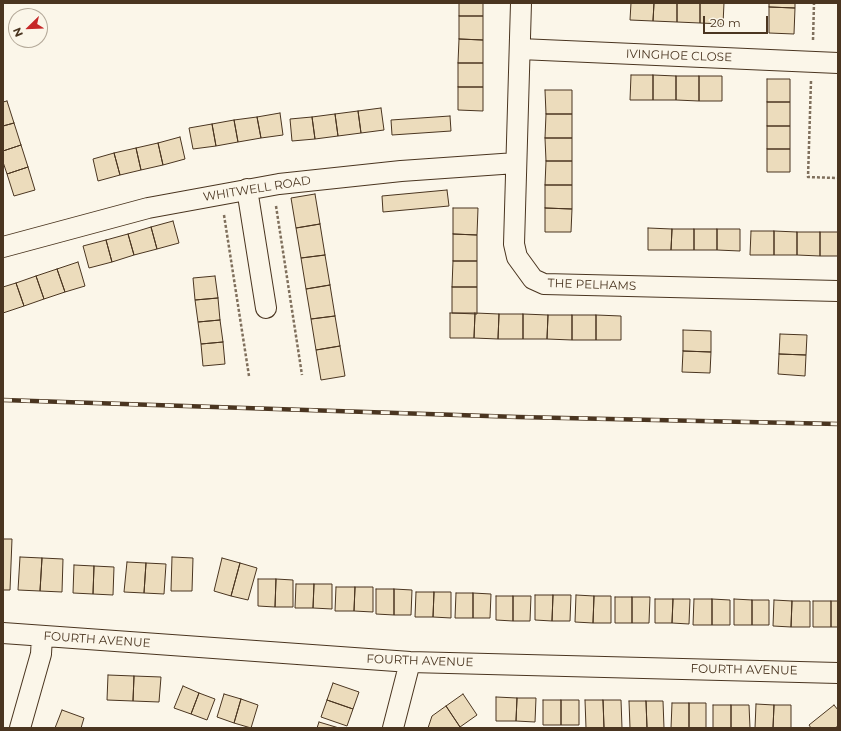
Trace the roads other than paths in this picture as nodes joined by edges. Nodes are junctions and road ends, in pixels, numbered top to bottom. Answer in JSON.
{"nodes":[{"id":1,"x":521,"y":3,"type":"edge"},
{"id":2,"x":520,"y":49,"type":"junction"},
{"id":3,"x":838,"y":62,"type":"edge"},
{"id":4,"x":516,"y":164,"type":"junction"},
{"id":5,"x":247,"y":189,"type":"junction"},
{"id":6,"x":3,"y":247,"type":"edge"},
{"id":7,"x":838,"y":291,"type":"edge"},
{"id":8,"x":266,"y":308,"type":"dead end"},
{"id":9,"x":3,"y":633,"type":"edge"},
{"id":10,"x":42,"y":636,"type":"junction"},
{"id":11,"x":410,"y":662,"type":"junction"},
{"id":12,"x":838,"y":673,"type":"edge"},
{"id":13,"x":20,"y":728,"type":"edge"},
{"id":14,"x":392,"y":728,"type":"edge"}],
"edges":[{"from":1,"to":2,"type":"street","name":"THE PELHAMS"},
{"from":2,"to":3,"type":"street","name":"IVINGHOE CLOSE"},
{"from":2,"to":4,"type":"street","name":"THE PELHAMS"},
{"from":4,"to":5,"type":"street","name":"WHITWELL ROAD"},
{"from":4,"to":7,"type":"street","name":"THE PELHAMS"},
{"from":5,"to":6,"type":"street","name":"WHITWELL ROAD"},
{"from":5,"to":8,"type":"street"},
{"from":9,"to":10,"type":"street","name":"FOURTH AVENUE"},
{"from":10,"to":11,"type":"street","name":"FOURTH AVENUE"},
{"from":10,"to":13,"type":"street"},
{"from":11,"to":12,"type":"street","name":"FOURTH AVENUE"},
{"from":11,"to":14,"type":"street"}]}
